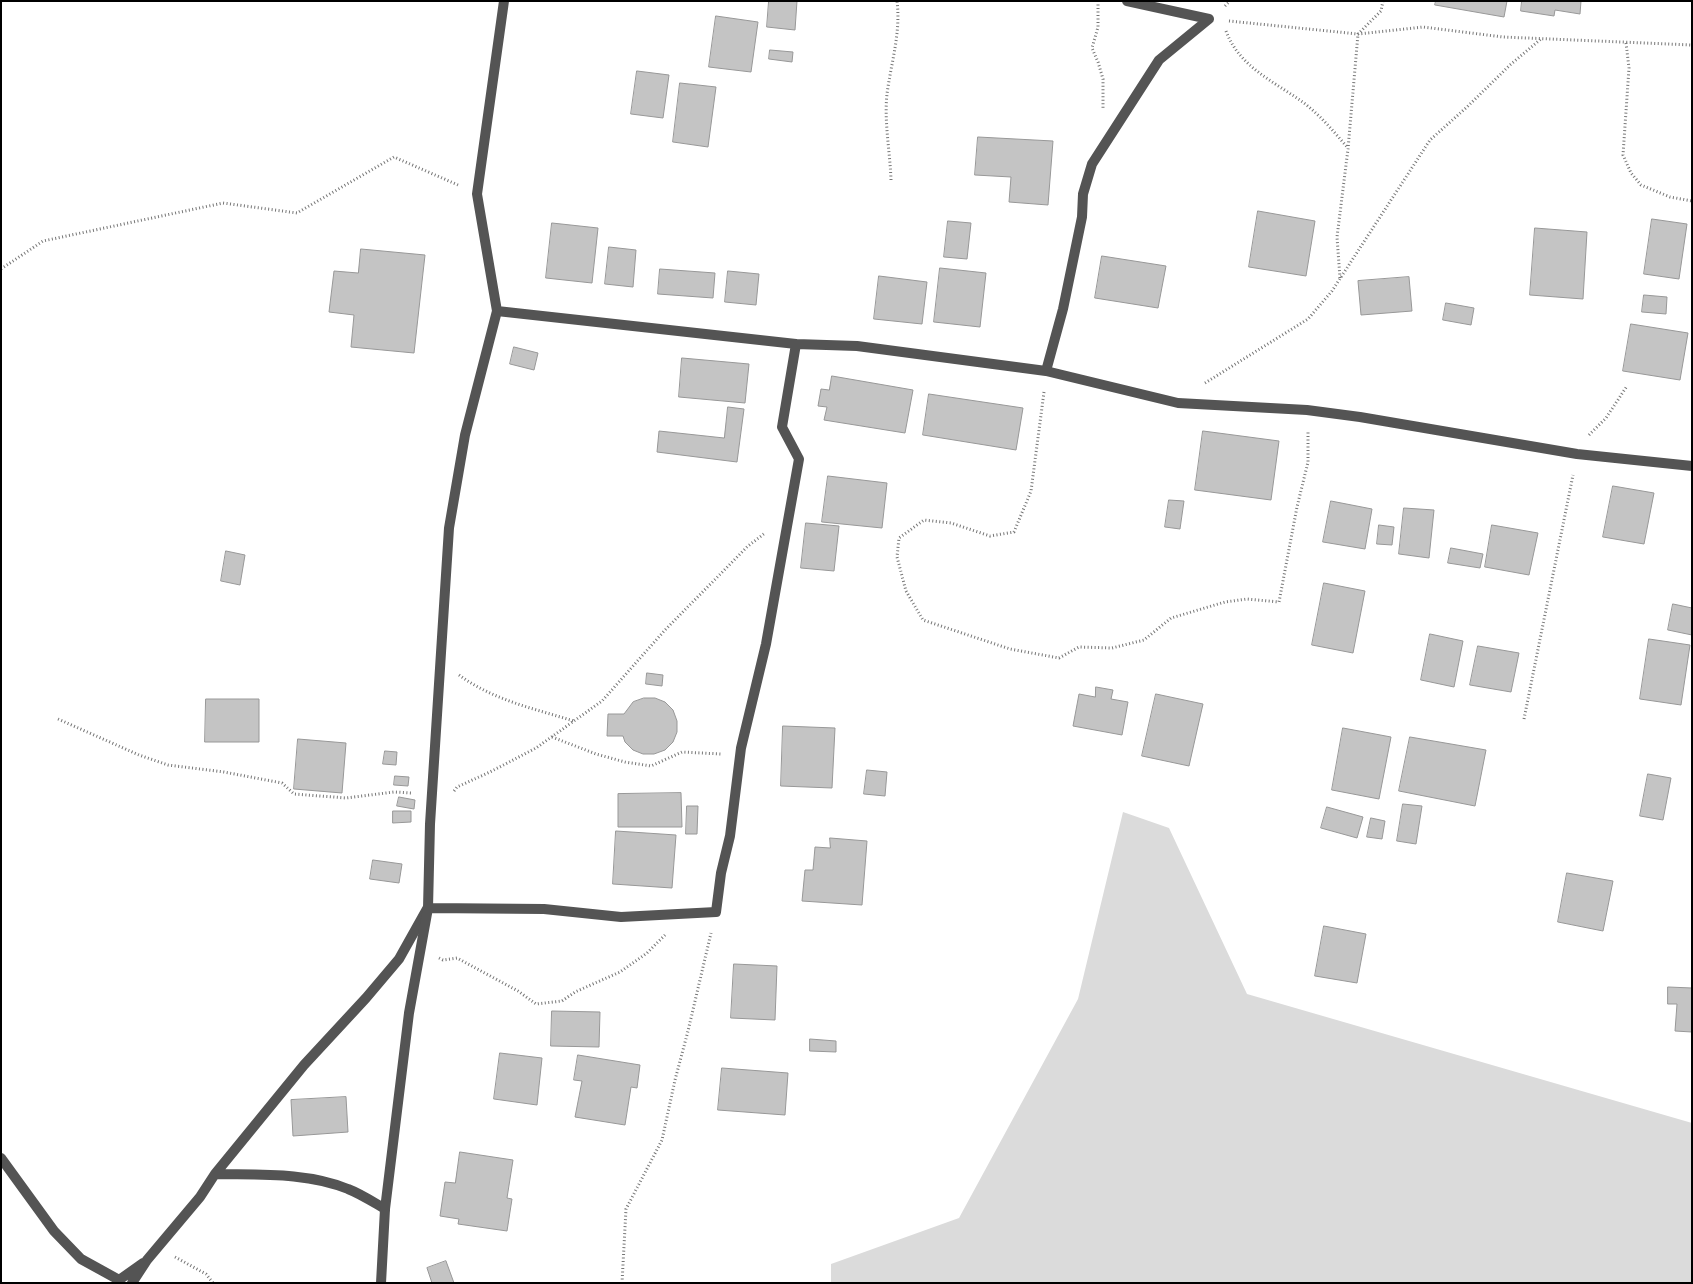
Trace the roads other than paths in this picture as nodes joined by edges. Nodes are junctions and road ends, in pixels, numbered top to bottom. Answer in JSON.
{"nodes":[{"id":1,"x":504,"y":1,"type":"edge"},
{"id":2,"x":1127,"y":1,"type":"edge"},
{"id":3,"x":497,"y":311,"type":"junction"},
{"id":4,"x":796,"y":344,"type":"junction"},
{"id":5,"x":1046,"y":371,"type":"junction"},
{"id":6,"x":1692,"y":466,"type":"edge"},
{"id":7,"x":428,"y":908,"type":"junction"},
{"id":8,"x":1,"y":1158,"type":"edge"},
{"id":9,"x":215,"y":1174,"type":"junction"},
{"id":10,"x":385,"y":1209,"type":"junction"},
{"id":11,"x":148,"y":1260,"type":"junction"},
{"id":12,"x":117,"y":1281,"type":"edge"},
{"id":13,"x":132,"y":1283,"type":"edge"},
{"id":14,"x":380,"y":1283,"type":"edge"}],
"edges":[{"from":1,"to":3,"type":"street"},
{"from":2,"to":5,"type":"street"},
{"from":3,"to":4,"type":"street"},
{"from":3,"to":7,"type":"street"},
{"from":4,"to":5,"type":"street"},
{"from":4,"to":7,"type":"street"},
{"from":5,"to":6,"type":"street"},
{"from":7,"to":9,"type":"street"},
{"from":7,"to":10,"type":"street"},
{"from":8,"to":12,"type":"street"},
{"from":9,"to":10,"type":"street"},
{"from":9,"to":11,"type":"street"},
{"from":10,"to":14,"type":"street"},
{"from":11,"to":12,"type":"street"},
{"from":11,"to":13,"type":"street"}]}
